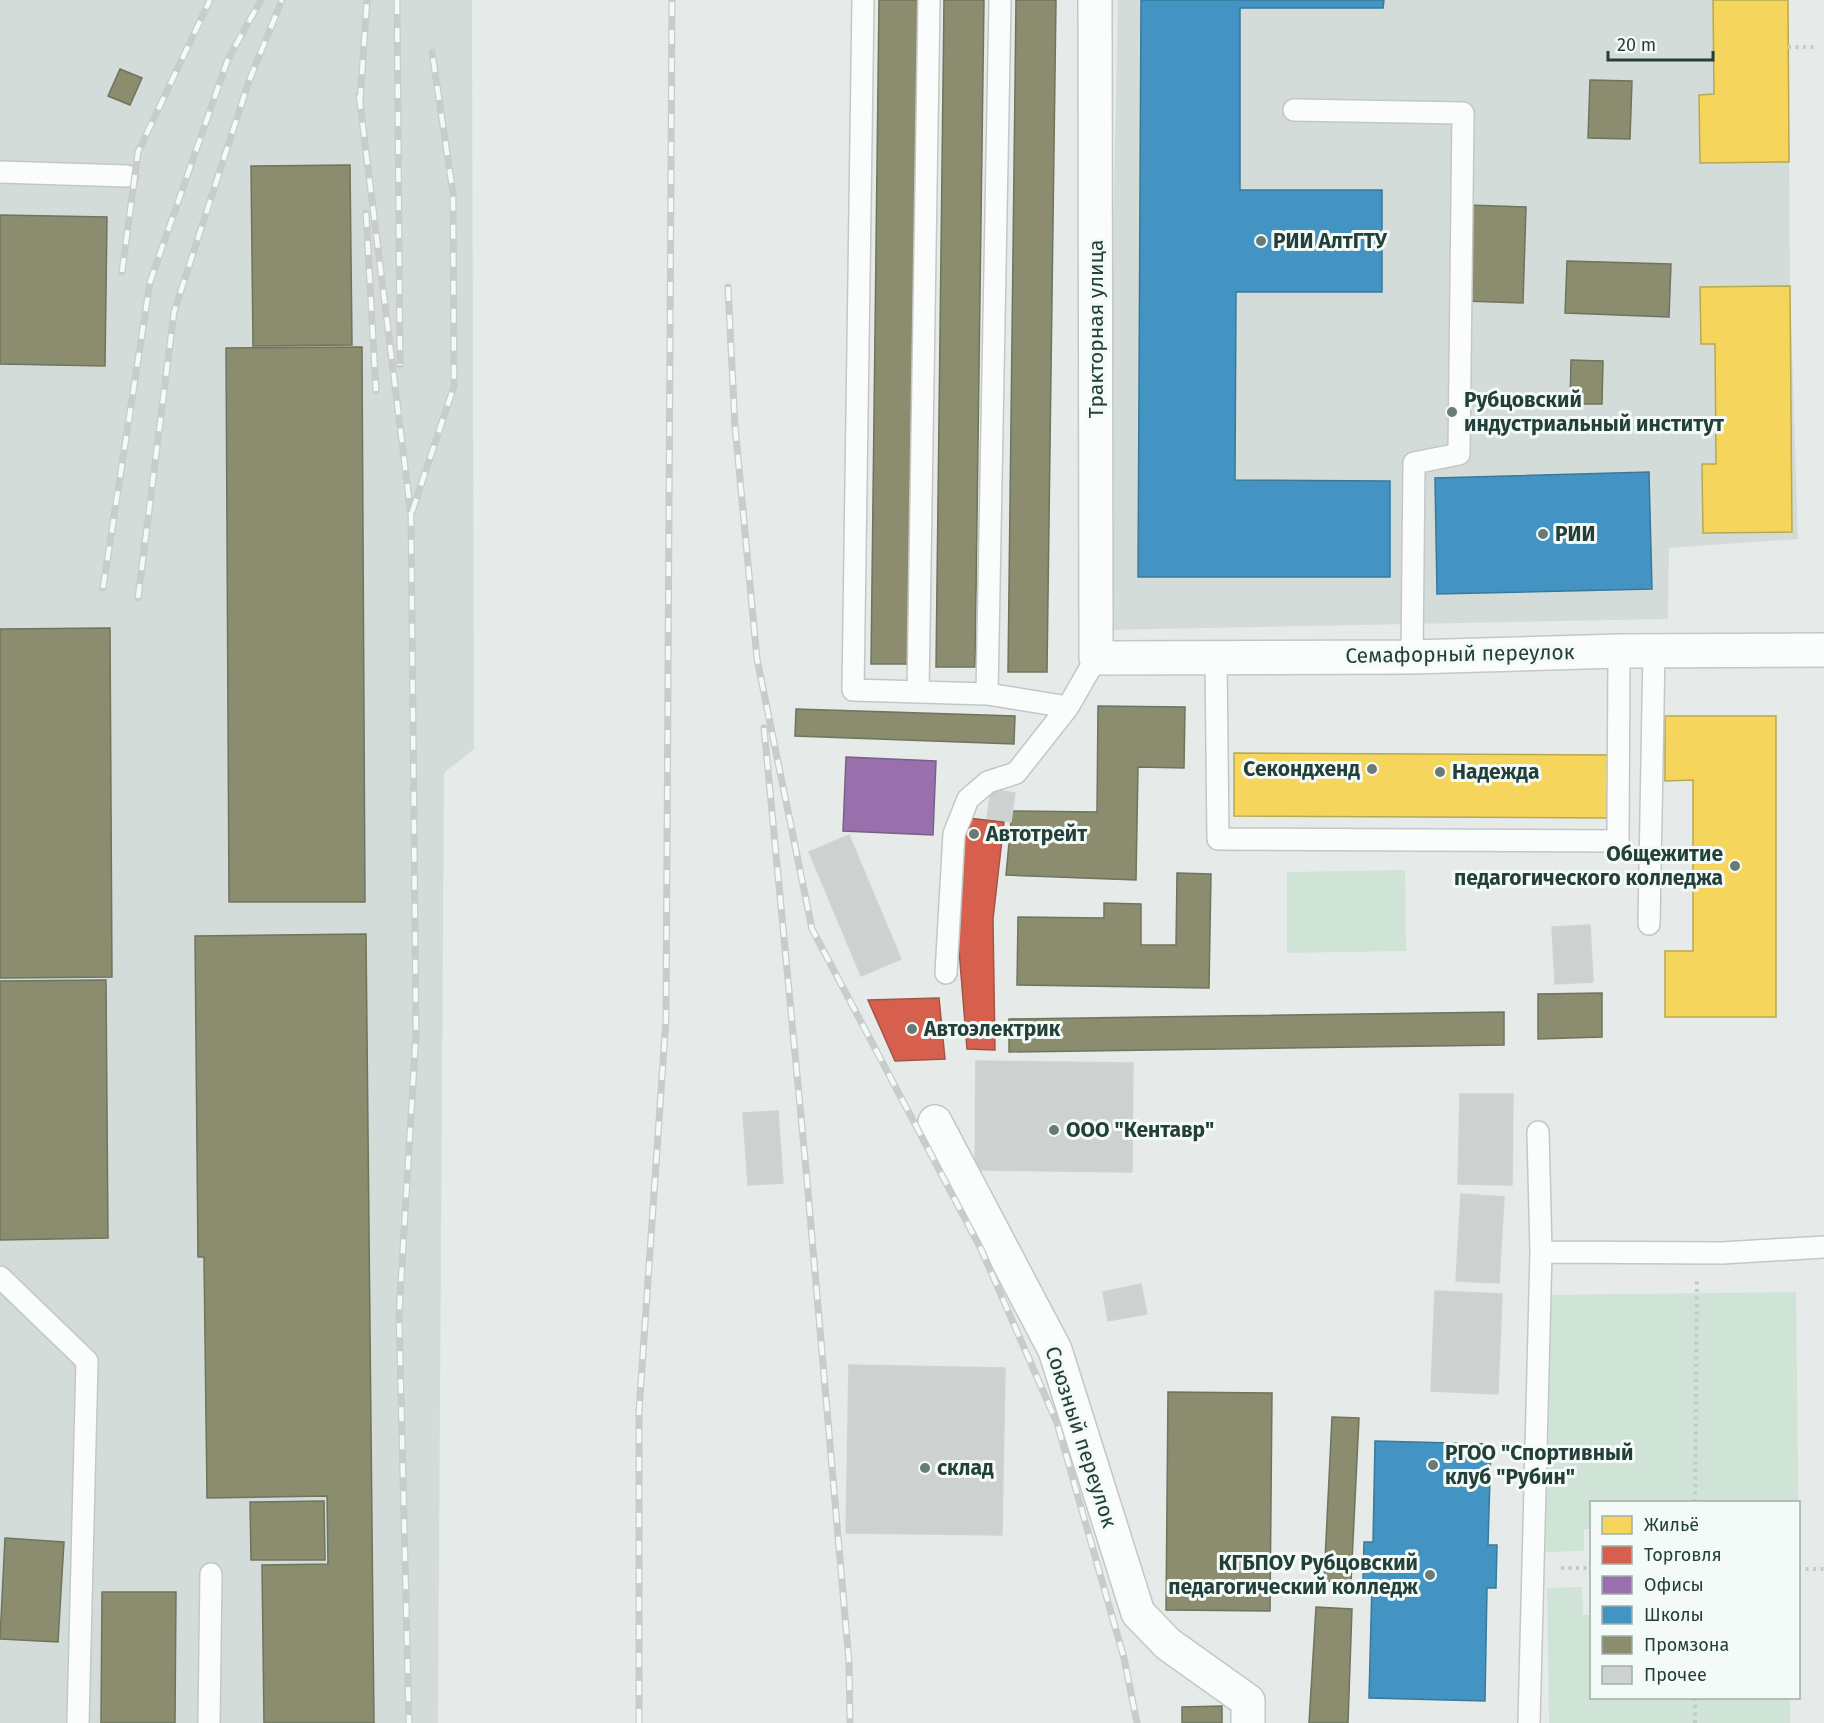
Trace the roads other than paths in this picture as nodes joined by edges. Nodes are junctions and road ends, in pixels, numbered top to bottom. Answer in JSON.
{"nodes":[{"id":1,"x":863,"y":0,"type":"edge"},
{"id":2,"x":929,"y":0,"type":"edge"},
{"id":3,"x":1000,"y":0,"type":"edge"},
{"id":4,"x":1095,"y":0,"type":"edge"},
{"id":5,"x":1294,"y":110,"type":"dead end"},
{"id":6,"x":0,"y":172,"type":"edge"},
{"id":7,"x":128,"y":176,"type":"dead end"},
{"id":8,"x":1824,"y":650,"type":"edge"},
{"id":9,"x":1619,"y":651,"type":"junction"},
{"id":10,"x":1654,"y":651,"type":"junction"},
{"id":11,"x":1096,"y":657,"type":"junction"},
{"id":12,"x":1412,"y":657,"type":"junction"},
{"id":13,"x":1216,"y":658,"type":"junction"},
{"id":14,"x":918,"y":692,"type":"junction"},
{"id":15,"x":987,"y":694,"type":"junction"},
{"id":16,"x":1068,"y":706,"type":"junction"},
{"id":17,"x":1649,"y":924,"type":"dead end"},
{"id":18,"x":946,"y":973,"type":"dead end"},
{"id":19,"x":935,"y":1122,"type":"dead end"},
{"id":20,"x":1538,"y":1132,"type":"dead end"},
{"id":21,"x":1824,"y":1247,"type":"edge"},
{"id":22,"x":1541,"y":1252,"type":"junction"},
{"id":23,"x":0,"y":1277,"type":"edge"},
{"id":24,"x":211,"y":1574,"type":"dead end"},
{"id":25,"x":78,"y":1723,"type":"edge"},
{"id":26,"x":209,"y":1723,"type":"edge"},
{"id":27,"x":1248,"y":1723,"type":"edge"},
{"id":28,"x":1529,"y":1723,"type":"edge"}],
"edges":[{"from":1,"to":14,"type":"lane"},
{"from":2,"to":14,"type":"lane"},
{"from":3,"to":15,"type":"lane"},
{"from":4,"to":11,"type":"street","name":"Тракторная улица"},
{"from":5,"to":12,"type":"lane"},
{"from":6,"to":7,"type":"lane"},
{"from":8,"to":10,"type":"street","name":"Семафорный переулок"},
{"from":9,"to":10,"type":"street","name":"Семафорный переулок"},
{"from":9,"to":12,"type":"street","name":"Семафорный переулок"},
{"from":9,"to":13,"type":"lane"},
{"from":10,"to":17,"type":"lane"},
{"from":11,"to":13,"type":"street","name":"Семафорный переулок"},
{"from":11,"to":16,"type":"lane"},
{"from":12,"to":13,"type":"street","name":"Семафорный переулок"},
{"from":14,"to":15,"type":"lane"},
{"from":15,"to":16,"type":"lane"},
{"from":16,"to":18,"type":"lane"},
{"from":19,"to":27,"type":"street","name":"Союзный переулок"},
{"from":20,"to":22,"type":"lane"},
{"from":21,"to":22,"type":"lane"},
{"from":22,"to":28,"type":"lane"},
{"from":23,"to":25,"type":"lane"},
{"from":24,"to":26,"type":"lane"}]}
